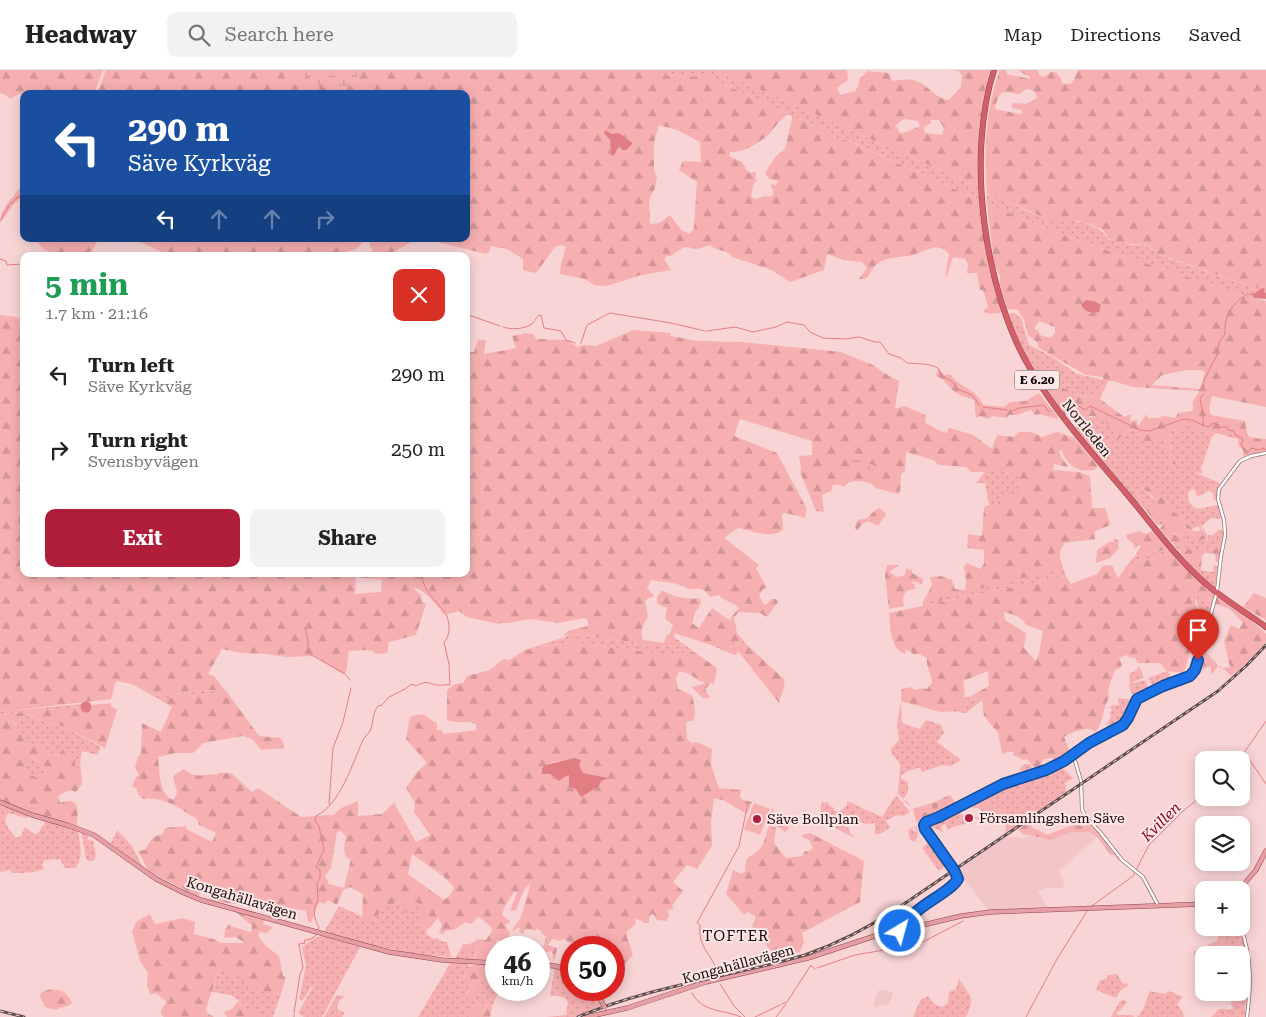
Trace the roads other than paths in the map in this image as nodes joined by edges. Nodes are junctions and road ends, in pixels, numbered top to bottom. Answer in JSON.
{"nodes":[{"id":1,"x":994,"y":70,"type":"edge"},
{"id":2,"x":1266,"y":453,"type":"edge"},
{"id":3,"x":1217,"y":590,"type":"dead end"},
{"id":4,"x":1216,"y":595,"type":"dead end"},
{"id":5,"x":1266,"y":627,"type":"edge"},
{"id":6,"x":1074,"y":754,"type":"junction"},
{"id":7,"x":0,"y":802,"type":"edge"},
{"id":8,"x":1266,"y":851,"type":"edge"},
{"id":9,"x":1247,"y":881,"type":"edge"},
{"id":10,"x":1195,"y":904,"type":"edge"},
{"id":11,"x":1158,"y":906,"type":"junction"},
{"id":12,"x":903,"y":928,"type":"junction"},
{"id":13,"x":1243,"y":936,"type":"edge"},
{"id":14,"x":485,"y":962,"type":"edge"},
{"id":15,"x":602,"y":1001,"type":"edge"},
{"id":16,"x":605,"y":1008,"type":"junction"},
{"id":17,"x":587,"y":1017,"type":"edge"},
{"id":18,"x":1247,"y":1017,"type":"edge"}],
"edges":[{"from":1,"to":5,"type":"highway","name":"Norrleden","number":"E 6.20"},
{"from":2,"to":3,"type":"street"},
{"from":4,"to":6,"type":"street"},
{"from":6,"to":11,"type":"street"},
{"from":6,"to":12,"type":"street"},
{"from":7,"to":14,"type":"main road","name":"Kongahällavägen"},
{"from":8,"to":9,"type":"main road"},
{"from":10,"to":11,"type":"main road","name":"Kongahällavägen"},
{"from":11,"to":12,"type":"main road","name":"Kongahällavägen"},
{"from":12,"to":16,"type":"main road","name":"Kongahällavägen"},
{"from":13,"to":18,"type":"street"},
{"from":15,"to":16,"type":"main road"},
{"from":16,"to":17,"type":"main road","name":"Kongahällavägen"}]}
